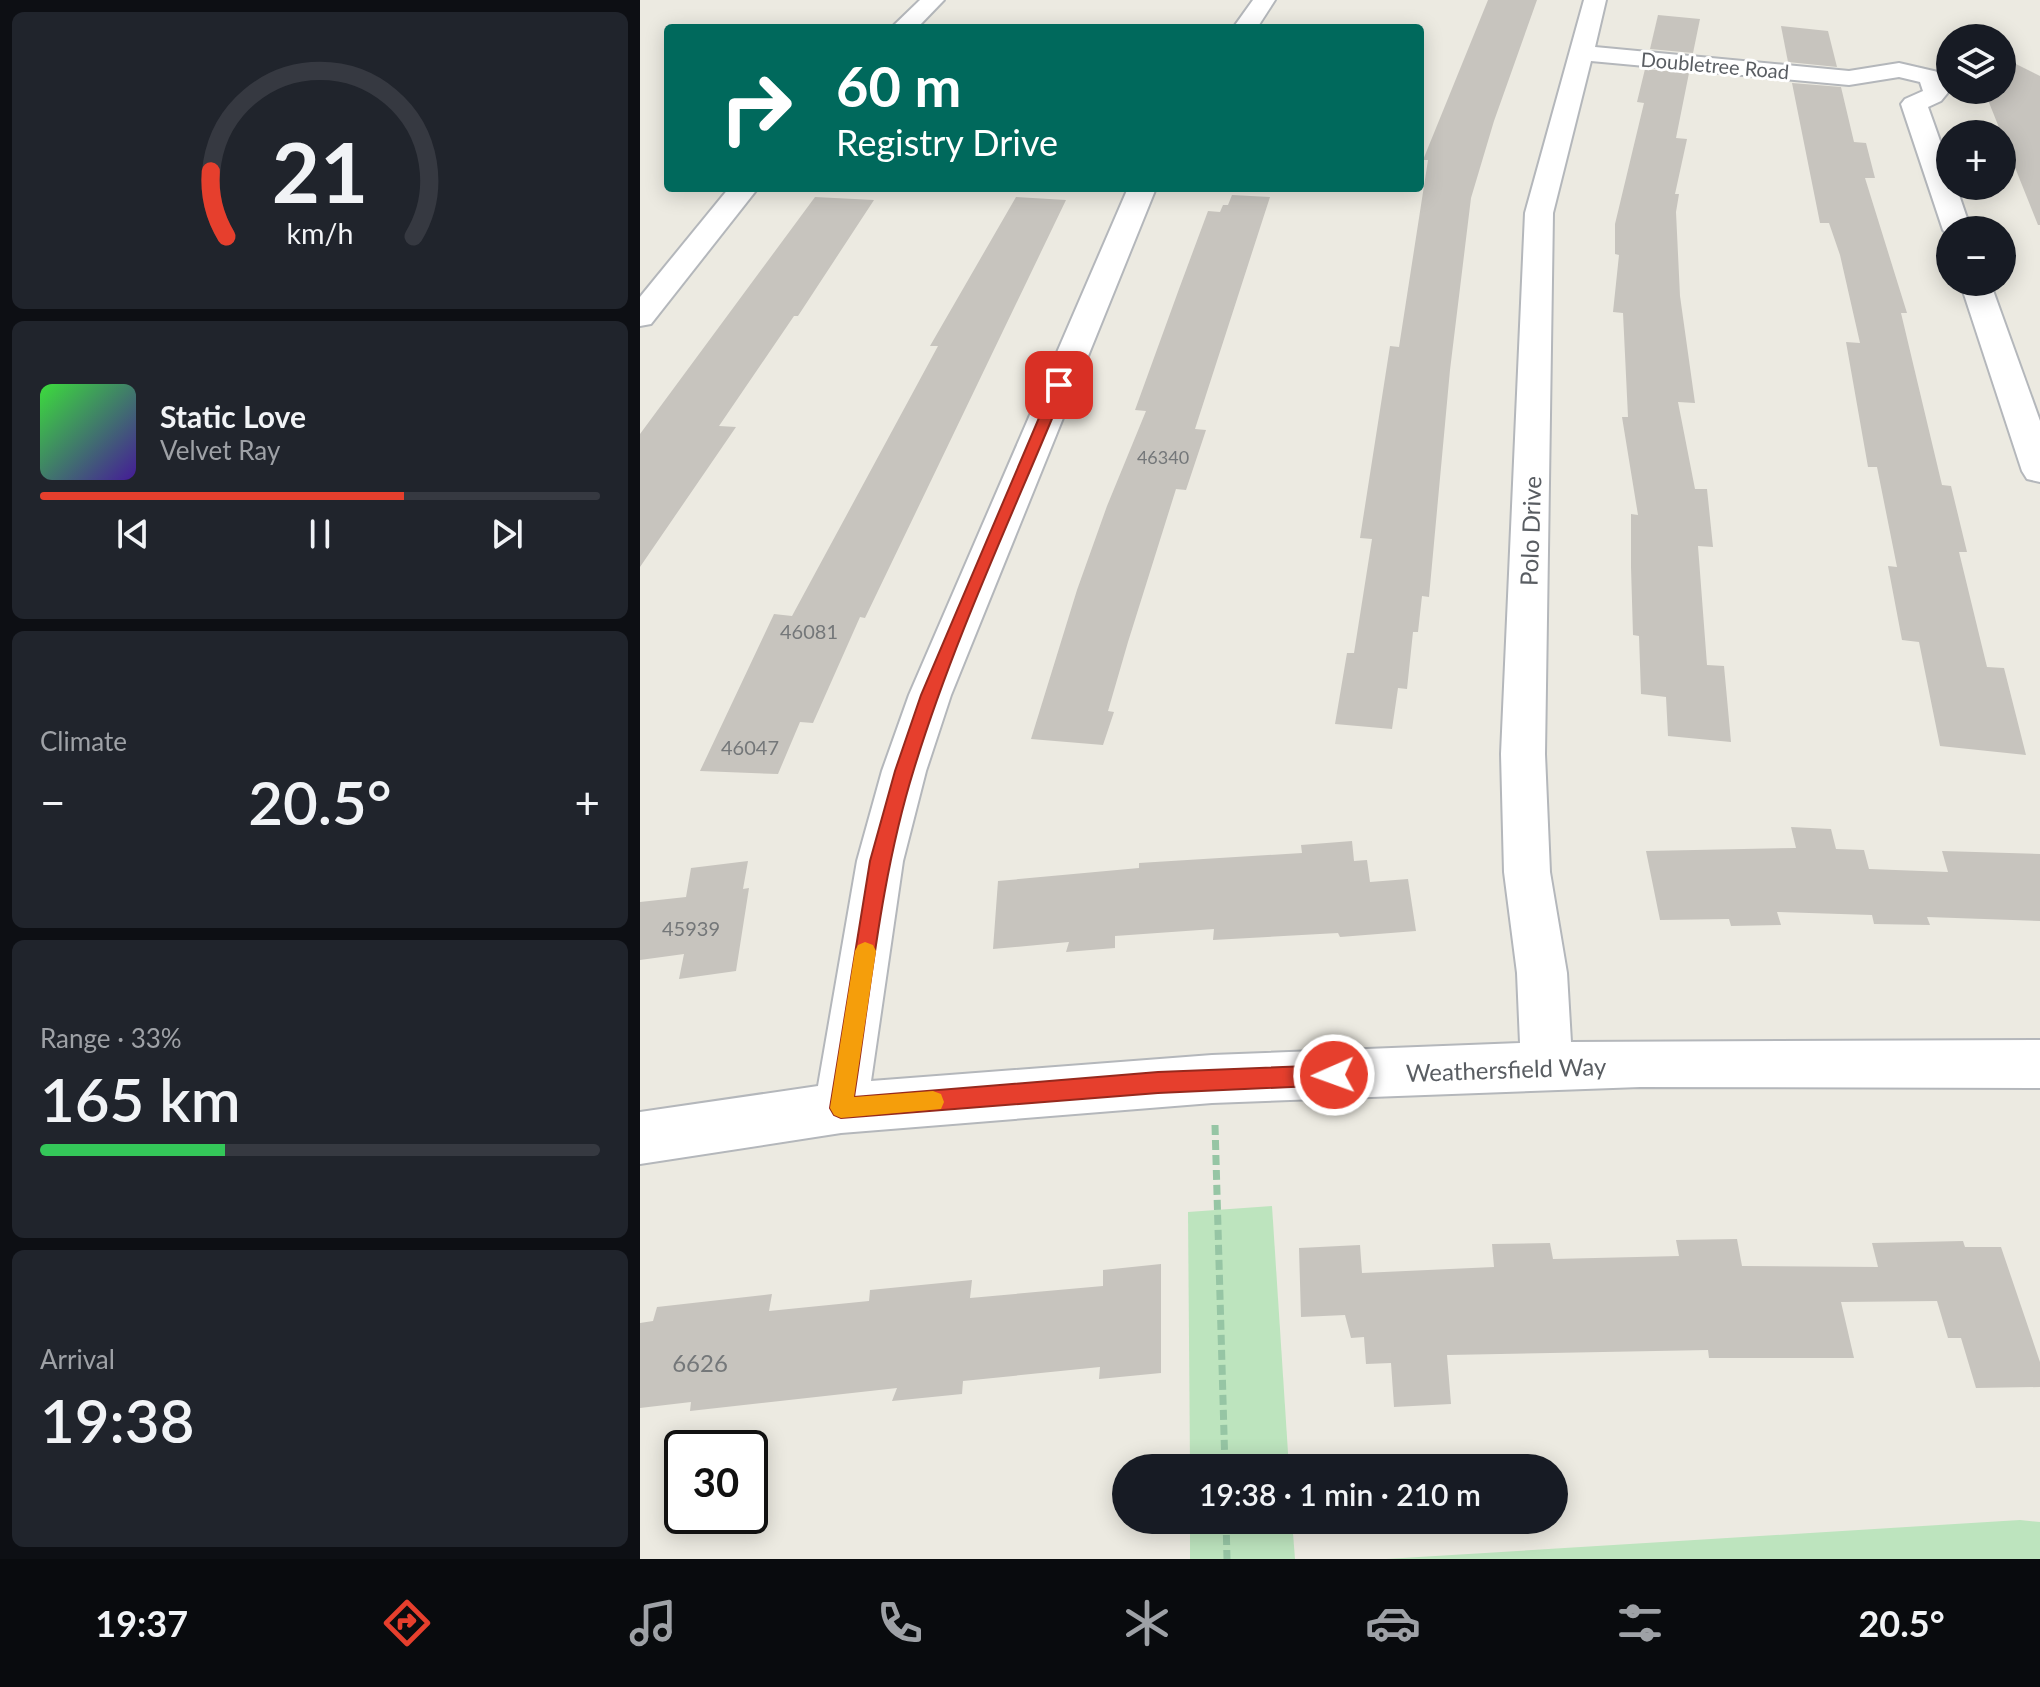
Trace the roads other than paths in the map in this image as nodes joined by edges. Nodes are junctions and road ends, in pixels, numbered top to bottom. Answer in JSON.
{"nodes":[{"id":1,"x":933,"y":0,"type":"edge"},
{"id":2,"x":1264,"y":0,"type":"edge"},
{"id":3,"x":1595,"y":0,"type":"edge"},
{"id":4,"x":907,"y":24,"type":"edge"},
{"id":5,"x":1248,"y":24,"type":"edge"},
{"id":6,"x":1581,"y":53,"type":"junction"},
{"id":7,"x":741,"y":192,"type":"edge"},
{"id":8,"x":1140,"y":192,"type":"edge"},
{"id":9,"x":1952,"y":216,"type":"edge"},
{"id":10,"x":1980,"y":296,"type":"edge"},
{"id":11,"x":640,"y":317,"type":"edge"},
{"id":12,"x":2040,"y":471,"type":"edge"},
{"id":13,"x":2040,"y":1064,"type":"edge"},
{"id":14,"x":1547,"y":1068,"type":"junction"},
{"id":15,"x":841,"y":1108,"type":"junction"},
{"id":16,"x":640,"y":1138,"type":"edge"}],
"edges":[{"from":1,"to":4,"type":"street"},
{"from":2,"to":5,"type":"street"},
{"from":3,"to":6,"type":"street","name":"Polo Drive"},
{"from":6,"to":9,"type":"street","name":"Doubletree Road"},
{"from":6,"to":14,"type":"street","name":"Polo Drive"},
{"from":7,"to":11,"type":"street"},
{"from":8,"to":15,"type":"street"},
{"from":10,"to":12,"type":"street"},
{"from":13,"to":14,"type":"street","name":"Weathersfield Way"},
{"from":14,"to":15,"type":"street","name":"Weathersfield Way"},
{"from":15,"to":16,"type":"street","name":"Weathersfield Way"}]}
